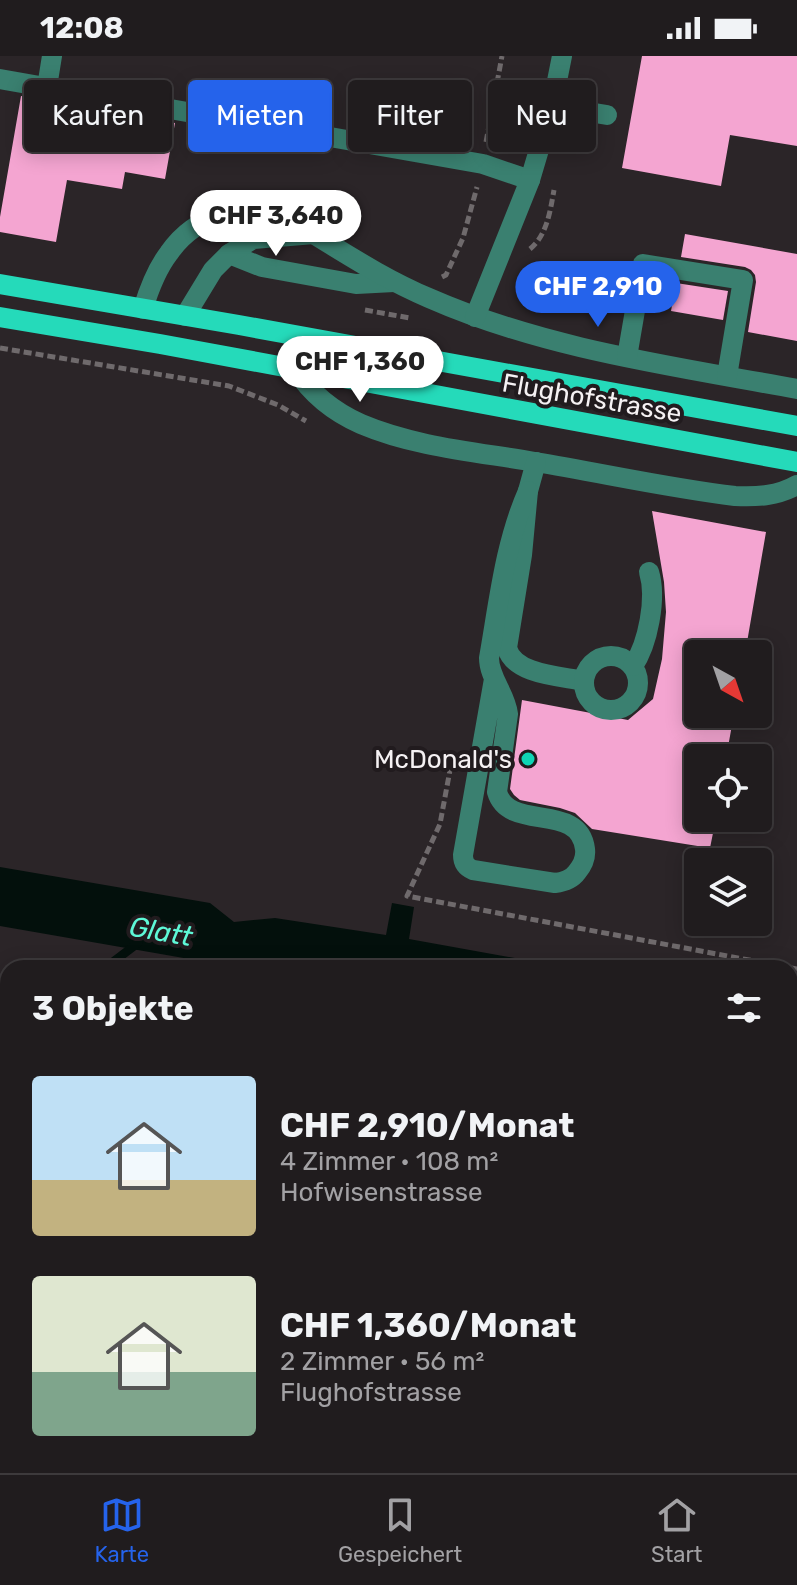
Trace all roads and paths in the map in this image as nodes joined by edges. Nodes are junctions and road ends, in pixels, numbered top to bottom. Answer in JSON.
{"nodes":[{"id":1,"x":52,"y":56,"type":"edge"},
{"id":2,"x":562,"y":56,"type":"edge"},
{"id":3,"x":0,"y":79,"type":"edge"},
{"id":4,"x":48,"y":80,"type":"edge"},
{"id":5,"x":557,"y":80,"type":"edge"},
{"id":6,"x":24,"y":83,"type":"edge"},
{"id":7,"x":172,"y":109,"type":"edge"},
{"id":8,"x":596,"y":113,"type":"edge"},
{"id":9,"x":607,"y":115,"type":"dead end"},
{"id":10,"x":538,"y":152,"type":"edge"},
{"id":11,"x":530,"y":180,"type":"junction"},
{"id":12,"x":314,"y":234,"type":"junction"},
{"id":13,"x":463,"y":238,"type":"dead end"},
{"id":14,"x":229,"y":254,"type":"junction"},
{"id":15,"x":438,"y":280,"type":"dead end"},
{"id":16,"x":394,"y":282,"type":"junction"},
{"id":17,"x":0,"y":284,"type":"edge"},
{"id":18,"x":143,"y":309,"type":"junction"},
{"id":19,"x":185,"y":316,"type":"junction"},
{"id":20,"x":0,"y":317,"type":"edge"},
{"id":21,"x":475,"y":317,"type":"junction"},
{"id":22,"x":160,"y":344,"type":"junction"},
{"id":23,"x":0,"y":348,"type":"edge"},
{"id":24,"x":627,"y":357,"type":"junction"},
{"id":25,"x":296,"y":370,"type":"junction"},
{"id":26,"x":727,"y":376,"type":"junction"},
{"id":27,"x":229,"y":386,"type":"dead end"},
{"id":28,"x":797,"y":389,"type":"edge"},
{"id":29,"x":797,"y":426,"type":"edge"},
{"id":30,"x":536,"y":462,"type":"junction"},
{"id":31,"x":797,"y":462,"type":"edge"},
{"id":32,"x":797,"y":485,"type":"edge"},
{"id":33,"x":528,"y":491,"type":"junction"},
{"id":34,"x":649,"y":572,"type":"dead end"},
{"id":35,"x":633,"y":666,"type":"junction"},
{"id":36,"x":494,"y":679,"type":"junction"},
{"id":37,"x":584,"y":681,"type":"junction"},
{"id":38,"x":454,"y":745,"type":"dead end"},
{"id":39,"x":749,"y":960,"type":"edge"}],
"edges":[{"from":1,"to":4,"type":"street"},
{"from":2,"to":5,"type":"street"},
{"from":3,"to":6,"type":"street"},
{"from":7,"to":11,"type":"street"},
{"from":8,"to":9,"type":"street"},
{"from":10,"to":11,"type":"street"},
{"from":11,"to":21,"type":"street"},
{"from":12,"to":14,"type":"street"},
{"from":12,"to":16,"type":"street"},
{"from":12,"to":18,"type":"street"},
{"from":13,"to":15,"type":"path"},
{"from":14,"to":16,"type":"street"},
{"from":14,"to":19,"type":"street"},
{"from":16,"to":21,"type":"street"},
{"from":17,"to":18,"type":"main road","name":"Flughofstrasse"},
{"from":18,"to":19,"type":"main road","name":"Flughofstrasse"},
{"from":18,"to":22,"type":"main road"},
{"from":19,"to":22,"type":"main road"},
{"from":19,"to":29,"type":"main road","name":"Flughofstrasse"},
{"from":20,"to":22,"type":"main road","name":"Flughofstrasse"},
{"from":21,"to":24,"type":"street"},
{"from":22,"to":25,"type":"main road","name":"Flughofstrasse"},
{"from":23,"to":27,"type":"path"},
{"from":24,"to":26,"type":"street"},
{"from":24,"to":26,"type":"street"},
{"from":25,"to":30,"type":"street"},
{"from":25,"to":31,"type":"main road","name":"Flughofstrasse"},
{"from":26,"to":28,"type":"street"},
{"from":30,"to":32,"type":"street"},
{"from":30,"to":33,"type":"street"},
{"from":33,"to":36,"type":"street"},
{"from":33,"to":37,"type":"street"},
{"from":34,"to":35,"type":"street"},
{"from":35,"to":37,"type":"street"},
{"from":35,"to":37,"type":"street"},
{"from":36,"to":36,"type":"street"},
{"from":38,"to":39,"type":"path"}]}
